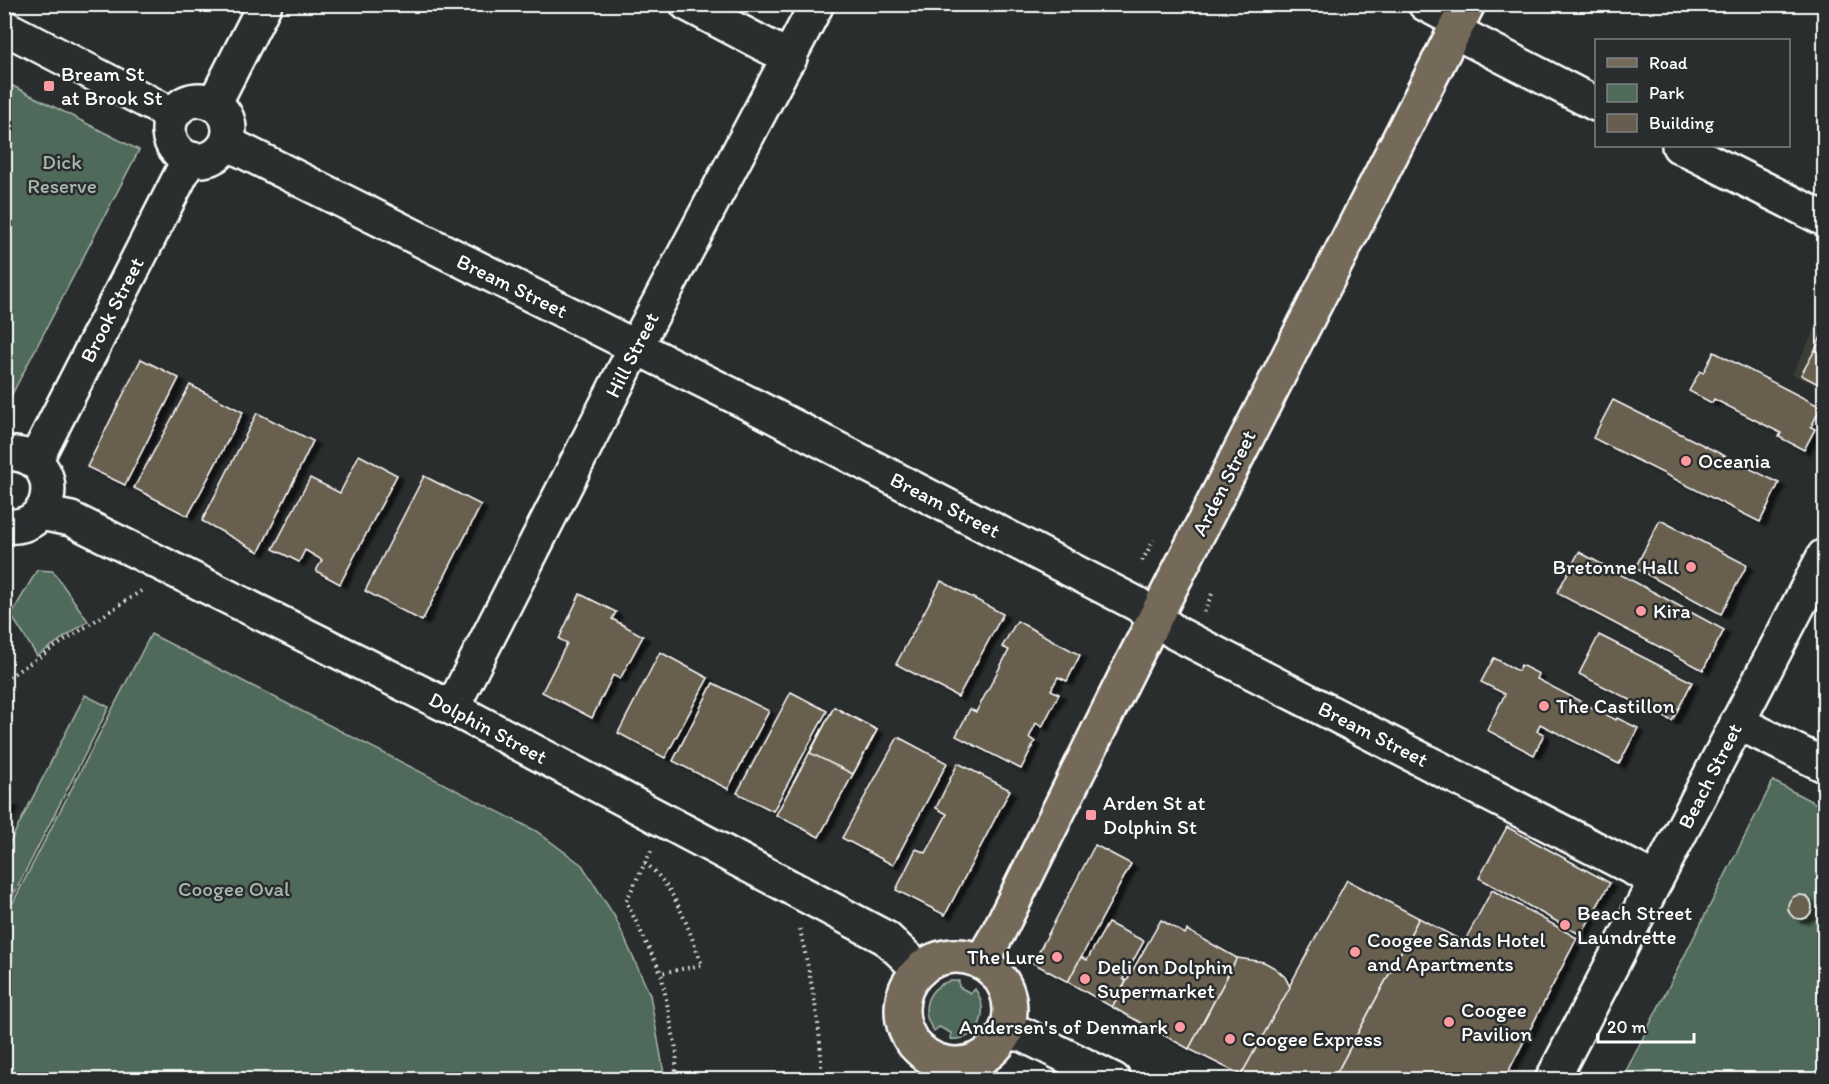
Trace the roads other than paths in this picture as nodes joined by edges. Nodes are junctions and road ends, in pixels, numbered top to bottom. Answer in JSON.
{"nodes":[{"id":1,"x":265,"y":4,"type":"edge"},
{"id":2,"x":687,"y":4,"type":"edge"},
{"id":3,"x":817,"y":4,"type":"edge"},
{"id":4,"x":1425,"y":4,"type":"edge"},
{"id":5,"x":1460,"y":19,"type":"edge"},
{"id":6,"x":4,"y":27,"type":"edge"},
{"id":7,"x":790,"y":58,"type":"junction"},
{"id":8,"x":1595,"y":103,"type":"edge"},
{"id":9,"x":214,"y":104,"type":"junction"},
{"id":10,"x":173,"y":115,"type":"junction"},
{"id":11,"x":227,"y":143,"type":"junction"},
{"id":12,"x":1681,"y":147,"type":"edge"},
{"id":13,"x":189,"y":159,"type":"junction"},
{"id":14,"x":1824,"y":219,"type":"edge"},
{"id":15,"x":637,"y":347,"type":"junction"},
{"id":16,"x":20,"y":458,"type":"edge"},
{"id":17,"x":41,"y":513,"type":"junction"},
{"id":18,"x":4,"y":526,"type":"edge"},
{"id":19,"x":1824,"y":556,"type":"edge"},
{"id":20,"x":1156,"y":618,"type":"junction"},
{"id":21,"x":452,"y":708,"type":"junction"},
{"id":22,"x":1737,"y":722,"type":"junction"},
{"id":23,"x":1824,"y":765,"type":"edge"},
{"id":24,"x":1656,"y":880,"type":"junction"},
{"id":25,"x":981,"y":962,"type":"junction"},
{"id":26,"x":920,"y":970,"type":"junction"},
{"id":27,"x":1005,"y":1032,"type":"junction"},
{"id":28,"x":933,"y":1070,"type":"edge"},
{"id":29,"x":1114,"y":1080,"type":"edge"},
{"id":30,"x":1552,"y":1080,"type":"edge"}],
"edges":[{"from":1,"to":9,"type":"street"},
{"from":2,"to":7,"type":"street"},
{"from":3,"to":7,"type":"street","name":"Hill Street"},
{"from":4,"to":5,"type":"street"},
{"from":5,"to":8,"type":"street"},
{"from":5,"to":20,"type":"main road","name":"Arden Street"},
{"from":6,"to":10,"type":"street"},
{"from":7,"to":15,"type":"street","name":"Hill Street"},
{"from":9,"to":10,"type":"street"},
{"from":9,"to":11,"type":"street"},
{"from":10,"to":13,"type":"street"},
{"from":11,"to":13,"type":"street"},
{"from":11,"to":15,"type":"street","name":"Bream Street"},
{"from":12,"to":14,"type":"street"},
{"from":13,"to":16,"type":"street","name":"Brook Street"},
{"from":15,"to":20,"type":"street","name":"Bream Street"},
{"from":15,"to":21,"type":"street","name":"Hill Street"},
{"from":16,"to":17,"type":"street"},
{"from":17,"to":18,"type":"street"},
{"from":17,"to":21,"type":"street","name":"Dolphin Street"},
{"from":19,"to":22,"type":"street","name":"Beach Street"},
{"from":20,"to":24,"type":"street","name":"Bream Street"},
{"from":20,"to":25,"type":"main road","name":"Arden Street"},
{"from":21,"to":26,"type":"street","name":"Dolphin Street"},
{"from":22,"to":23,"type":"street"},
{"from":22,"to":24,"type":"street","name":"Beach Street"},
{"from":24,"to":30,"type":"street","name":"Beach Street"},
{"from":25,"to":26,"type":"main road"},
{"from":25,"to":27,"type":"main road"},
{"from":26,"to":28,"type":"main road"},
{"from":27,"to":28,"type":"main road"},
{"from":27,"to":29,"type":"street"}]}
